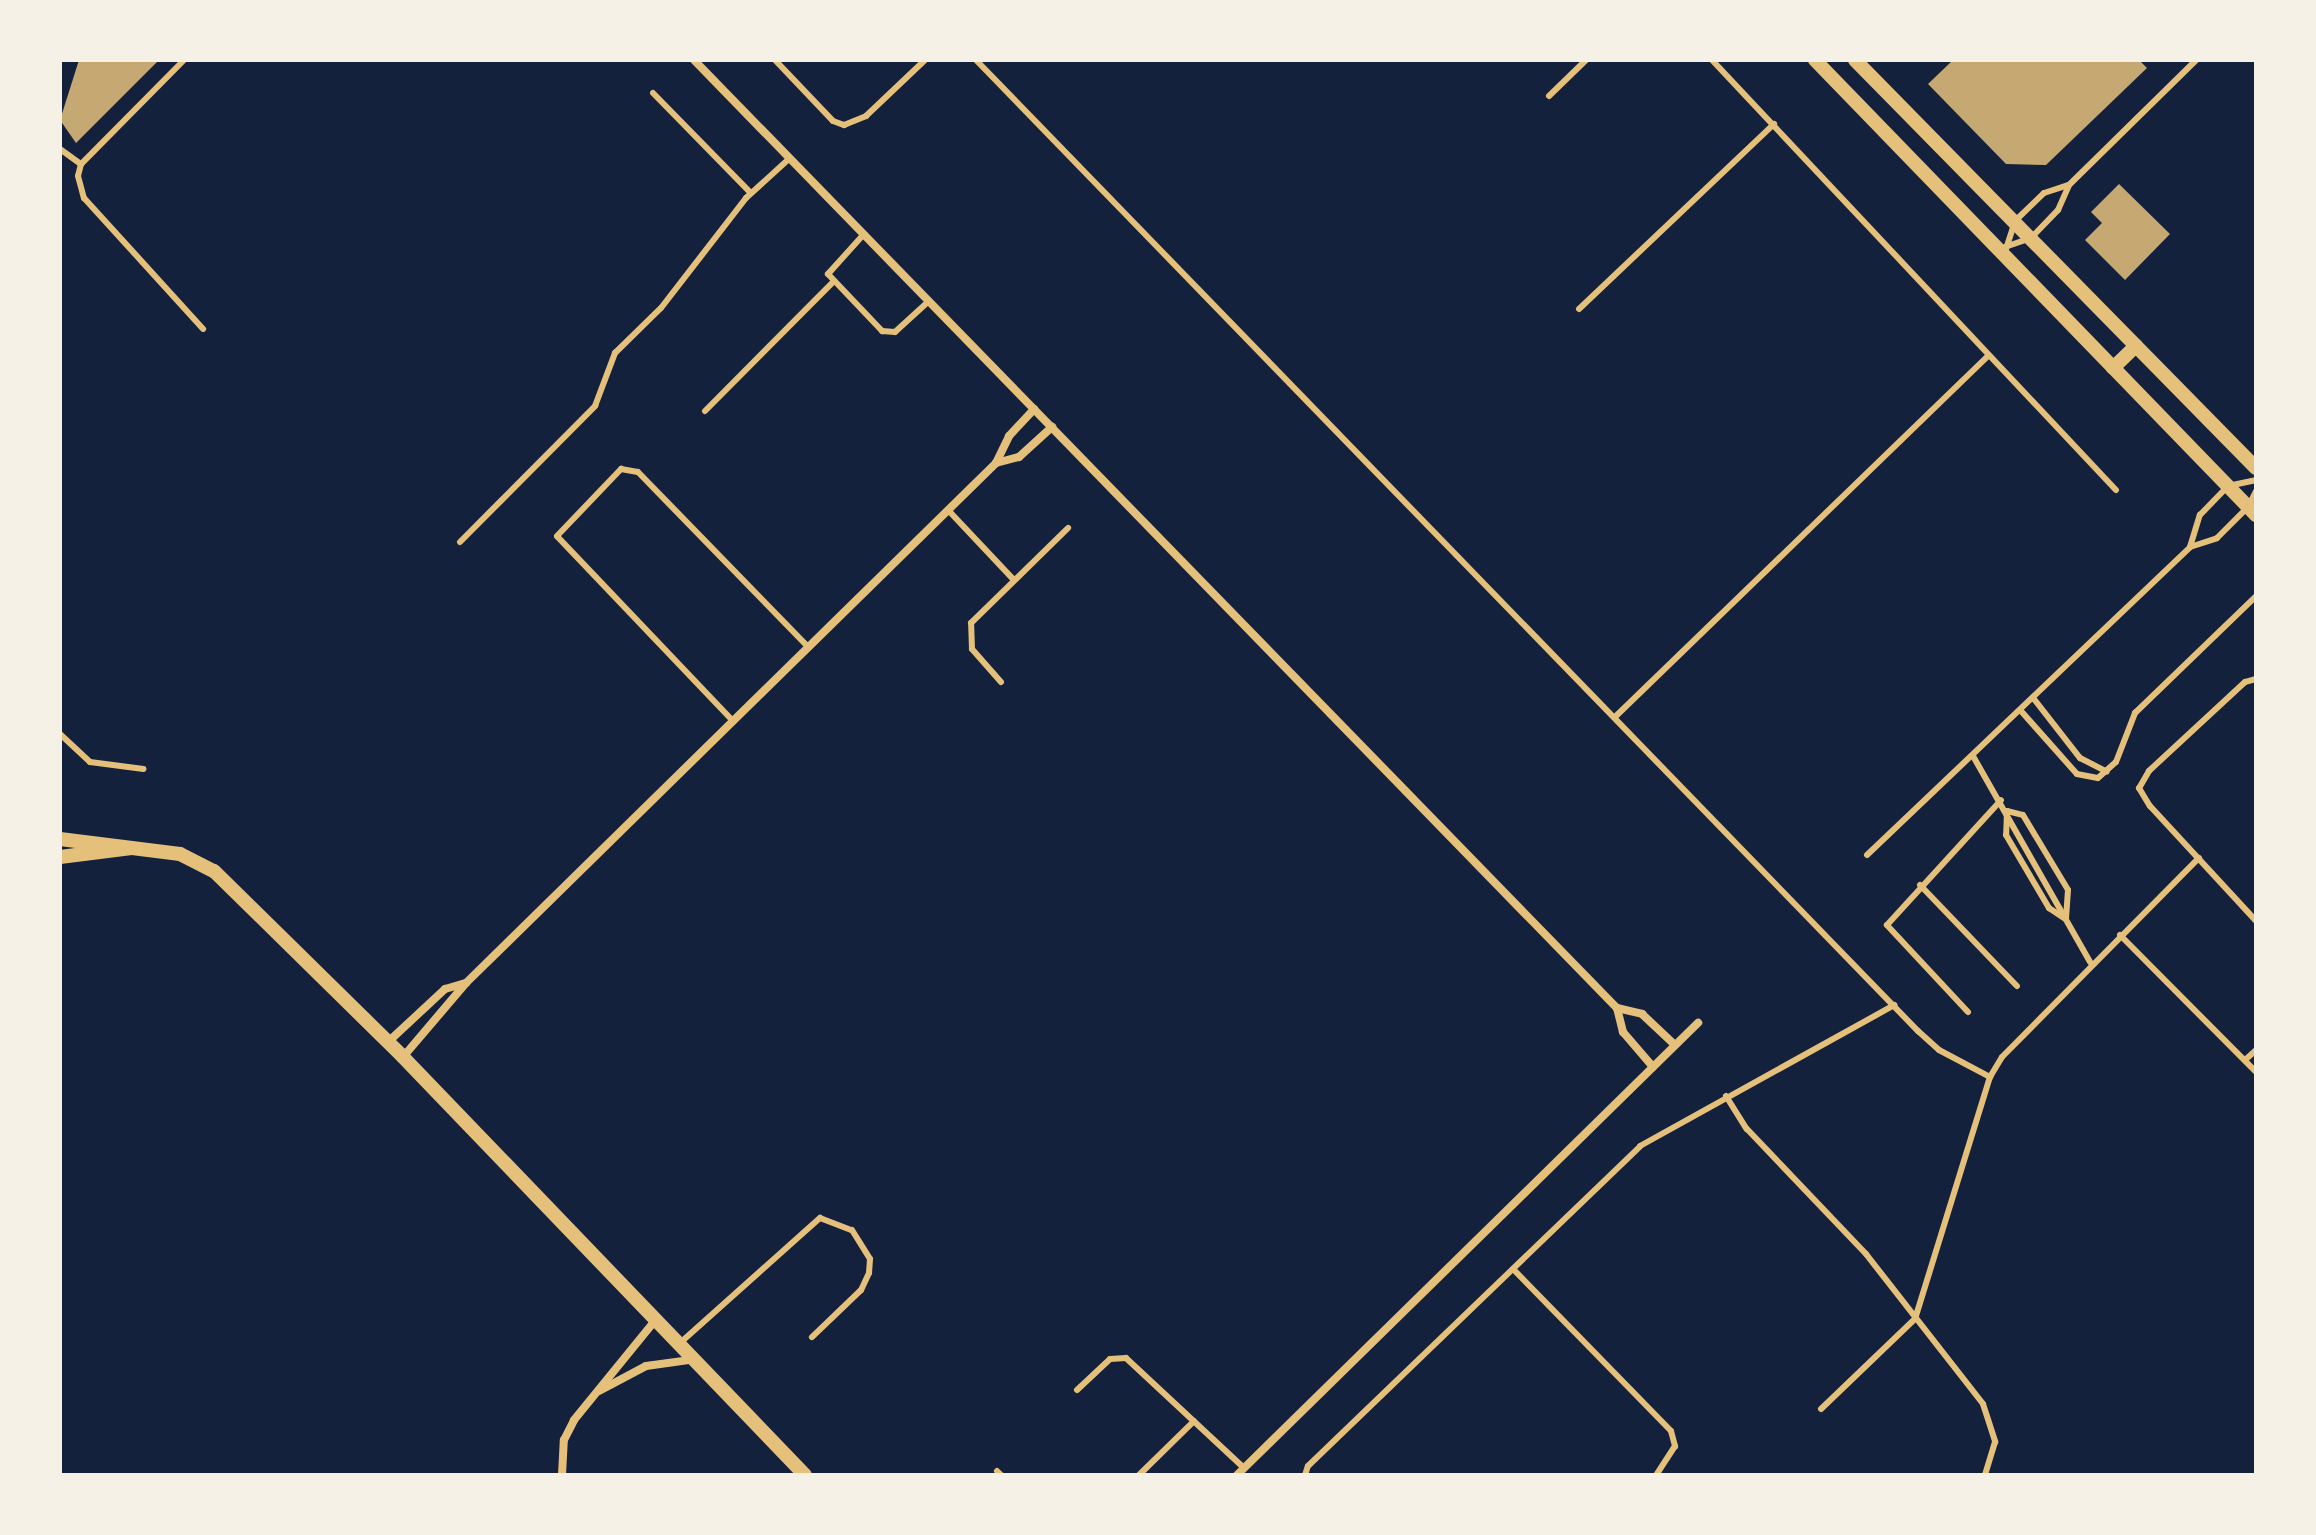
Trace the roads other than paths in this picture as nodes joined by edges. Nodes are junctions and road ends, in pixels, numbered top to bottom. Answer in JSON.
{"nodes":[{"id":1,"x":184,"y":60,"type":"edge"},
{"id":2,"x":694,"y":60,"type":"edge"},
{"id":3,"x":775,"y":60,"type":"edge"},
{"id":4,"x":925,"y":60,"type":"edge"},
{"id":5,"x":976,"y":60,"type":"edge"},
{"id":6,"x":1586,"y":60,"type":"edge"},
{"id":7,"x":1712,"y":60,"type":"edge"},
{"id":8,"x":1815,"y":60,"type":"edge"},
{"id":9,"x":1855,"y":60,"type":"edge"},
{"id":10,"x":2196,"y":60,"type":"edge"},
{"id":11,"x":653,"y":93,"type":"dead end"},
{"id":12,"x":1549,"y":96,"type":"dead end"},
{"id":13,"x":1774,"y":124,"type":"junction"},
{"id":14,"x":60,"y":149,"type":"edge"},
{"id":15,"x":790,"y":158,"type":"junction"},
{"id":16,"x":81,"y":164,"type":"junction"},
{"id":17,"x":2069,"y":185,"type":"junction"},
{"id":18,"x":751,"y":193,"type":"junction"},
{"id":19,"x":2015,"y":221,"type":"junction"},
{"id":20,"x":864,"y":234,"type":"junction"},
{"id":21,"x":2031,"y":238,"type":"junction"},
{"id":22,"x":2004,"y":251,"type":"junction"},
{"id":23,"x":834,"y":281,"type":"junction"},
{"id":24,"x":929,"y":301,"type":"junction"},
{"id":25,"x":1579,"y":309,"type":"dead end"},
{"id":26,"x":203,"y":329,"type":"dead end"},
{"id":27,"x":2136,"y":346,"type":"junction"},
{"id":28,"x":1987,"y":357,"type":"junction"},
{"id":29,"x":2113,"y":368,"type":"junction"},
{"id":30,"x":1034,"y":409,"type":"junction"},
{"id":31,"x":705,"y":411,"type":"dead end"},
{"id":32,"x":1052,"y":427,"type":"junction"},
{"id":33,"x":996,"y":463,"type":"junction"},
{"id":34,"x":2256,"y":468,"type":"edge"},
{"id":35,"x":2256,"y":480,"type":"edge"},
{"id":36,"x":2228,"y":486,"type":"junction"},
{"id":37,"x":2116,"y":490,"type":"dead end"},
{"id":38,"x":2256,"y":491,"type":"edge"},
{"id":39,"x":948,"y":510,"type":"junction"},
{"id":40,"x":2252,"y":511,"type":"edge"},
{"id":41,"x":1068,"y":528,"type":"dead end"},
{"id":42,"x":460,"y":542,"type":"dead end"},
{"id":43,"x":2190,"y":547,"type":"junction"},
{"id":44,"x":1013,"y":579,"type":"junction"},
{"id":45,"x":2256,"y":596,"type":"edge"},
{"id":46,"x":808,"y":647,"type":"junction"},
{"id":47,"x":2256,"y":679,"type":"edge"},
{"id":48,"x":1001,"y":682,"type":"dead end"},
{"id":49,"x":2034,"y":699,"type":"junction"},
{"id":50,"x":2021,"y":711,"type":"junction"},
{"id":51,"x":1616,"y":716,"type":"junction"},
{"id":52,"x":733,"y":721,"type":"junction"},
{"id":53,"x":60,"y":734,"type":"edge"},
{"id":54,"x":1973,"y":756,"type":"junction"},
{"id":55,"x":144,"y":769,"type":"dead end"},
{"id":56,"x":2107,"y":772,"type":"junction"},
{"id":57,"x":2001,"y":800,"type":"junction"},
{"id":58,"x":2007,"y":811,"type":"junction"},
{"id":59,"x":61,"y":838,"type":"edge"},
{"id":60,"x":131,"y":848,"type":"junction"},
{"id":61,"x":1867,"y":855,"type":"dead end"},
{"id":62,"x":2199,"y":858,"type":"junction"},
{"id":63,"x":64,"y":859,"type":"edge"},
{"id":64,"x":1920,"y":885,"type":"junction"},
{"id":65,"x":2066,"y":919,"type":"junction"},
{"id":66,"x":2256,"y":921,"type":"edge"},
{"id":67,"x":2120,"y":935,"type":"junction"},
{"id":68,"x":2090,"y":962,"type":"junction"},
{"id":69,"x":466,"y":983,"type":"junction"},
{"id":70,"x":2017,"y":986,"type":"dead end"},
{"id":71,"x":1894,"y":1005,"type":"junction"},
{"id":72,"x":1617,"y":1008,"type":"junction"},
{"id":73,"x":1968,"y":1012,"type":"dead end"},
{"id":74,"x":1698,"y":1023,"type":"dead end"},
{"id":75,"x":388,"y":1042,"type":"junction"},
{"id":76,"x":1675,"y":1045,"type":"junction"},
{"id":77,"x":2256,"y":1050,"type":"edge"},
{"id":78,"x":403,"y":1057,"type":"junction"},
{"id":79,"x":2245,"y":1060,"type":"junction"},
{"id":80,"x":1653,"y":1067,"type":"junction"},
{"id":81,"x":2256,"y":1072,"type":"edge"},
{"id":82,"x":1990,"y":1077,"type":"junction"},
{"id":83,"x":1726,"y":1096,"type":"junction"},
{"id":84,"x":1513,"y":1269,"type":"junction"},
{"id":85,"x":1915,"y":1319,"type":"junction"},
{"id":86,"x":654,"y":1322,"type":"junction"},
{"id":87,"x":812,"y":1337,"type":"dead end"},
{"id":88,"x":676,"y":1346,"type":"junction"},
{"id":89,"x":689,"y":1360,"type":"junction"},
{"id":90,"x":1077,"y":1390,"type":"dead end"},
{"id":91,"x":598,"y":1391,"type":"junction"},
{"id":92,"x":1821,"y":1409,"type":"dead end"},
{"id":93,"x":1194,"y":1421,"type":"junction"},
{"id":94,"x":1240,"y":1472,"type":"edge"},
{"id":95,"x":562,"y":1475,"type":"edge"},
{"id":96,"x":805,"y":1475,"type":"edge"},
{"id":97,"x":1139,"y":1475,"type":"edge"},
{"id":98,"x":1305,"y":1475,"type":"edge"},
{"id":99,"x":1656,"y":1475,"type":"edge"},
{"id":100,"x":1985,"y":1475,"type":"edge"}],
"edges":[{"from":1,"to":16,"type":"lane"},
{"from":2,"to":15,"type":"street"},
{"from":3,"to":4,"type":"lane"},
{"from":5,"to":51,"type":"lane"},
{"from":6,"to":12,"type":"lane"},
{"from":7,"to":13,"type":"lane"},
{"from":8,"to":22,"type":"street"},
{"from":9,"to":19,"type":"street"},
{"from":10,"to":17,"type":"lane"},
{"from":11,"to":18,"type":"lane"},
{"from":13,"to":25,"type":"lane"},
{"from":13,"to":28,"type":"lane"},
{"from":14,"to":16,"type":"lane"},
{"from":15,"to":18,"type":"lane"},
{"from":15,"to":20,"type":"street"},
{"from":16,"to":26,"type":"lane"},
{"from":17,"to":19,"type":"lane"},
{"from":17,"to":21,"type":"lane"},
{"from":18,"to":42,"type":"lane"},
{"from":19,"to":21,"type":"street"},
{"from":19,"to":22,"type":"lane"},
{"from":20,"to":23,"type":"lane"},
{"from":20,"to":24,"type":"street"},
{"from":21,"to":22,"type":"lane"},
{"from":21,"to":27,"type":"street"},
{"from":22,"to":29,"type":"street"},
{"from":23,"to":24,"type":"lane"},
{"from":23,"to":31,"type":"lane"},
{"from":24,"to":30,"type":"street"},
{"from":27,"to":29,"type":"street"},
{"from":27,"to":34,"type":"street"},
{"from":28,"to":37,"type":"lane"},
{"from":28,"to":51,"type":"lane"},
{"from":29,"to":36,"type":"street"},
{"from":30,"to":32,"type":"street"},
{"from":30,"to":33,"type":"street"},
{"from":32,"to":33,"type":"street"},
{"from":32,"to":72,"type":"street"},
{"from":33,"to":39,"type":"street"},
{"from":35,"to":36,"type":"lane"},
{"from":36,"to":40,"type":"street"},
{"from":36,"to":43,"type":"lane"},
{"from":38,"to":40,"type":"lane"},
{"from":39,"to":44,"type":"lane"},
{"from":39,"to":46,"type":"street"},
{"from":40,"to":43,"type":"lane"},
{"from":41,"to":44,"type":"lane"},
{"from":43,"to":49,"type":"lane"},
{"from":44,"to":48,"type":"lane"},
{"from":45,"to":56,"type":"lane"},
{"from":46,"to":52,"type":"street"},
{"from":46,"to":52,"type":"lane"},
{"from":47,"to":62,"type":"lane"},
{"from":49,"to":50,"type":"lane"},
{"from":49,"to":56,"type":"lane"},
{"from":50,"to":54,"type":"lane"},
{"from":50,"to":56,"type":"lane"},
{"from":51,"to":71,"type":"lane"},
{"from":52,"to":69,"type":"street"},
{"from":53,"to":55,"type":"lane"},
{"from":54,"to":57,"type":"lane"},
{"from":54,"to":61,"type":"lane"},
{"from":57,"to":58,"type":"lane"},
{"from":57,"to":64,"type":"lane"},
{"from":58,"to":65,"type":"lane"},
{"from":58,"to":65,"type":"lane"},
{"from":58,"to":65,"type":"lane"},
{"from":59,"to":60,"type":"street"},
{"from":60,"to":63,"type":"street"},
{"from":60,"to":75,"type":"street"},
{"from":62,"to":66,"type":"lane"},
{"from":62,"to":67,"type":"lane"},
{"from":64,"to":70,"type":"lane"},
{"from":64,"to":73,"type":"lane"},
{"from":65,"to":68,"type":"lane"},
{"from":67,"to":68,"type":"lane"},
{"from":67,"to":79,"type":"lane"},
{"from":68,"to":82,"type":"lane"},
{"from":69,"to":75,"type":"street"},
{"from":69,"to":78,"type":"street"},
{"from":71,"to":82,"type":"lane"},
{"from":71,"to":83,"type":"lane"},
{"from":72,"to":76,"type":"street"},
{"from":72,"to":80,"type":"street"},
{"from":74,"to":76,"type":"street"},
{"from":75,"to":78,"type":"street"},
{"from":76,"to":80,"type":"street"},
{"from":77,"to":79,"type":"lane"},
{"from":78,"to":86,"type":"street"},
{"from":79,"to":81,"type":"lane"},
{"from":80,"to":94,"type":"street"},
{"from":82,"to":85,"type":"lane"},
{"from":83,"to":84,"type":"lane"},
{"from":83,"to":85,"type":"lane"},
{"from":84,"to":98,"type":"lane"},
{"from":84,"to":99,"type":"lane"},
{"from":85,"to":92,"type":"lane"},
{"from":85,"to":100,"type":"lane"},
{"from":86,"to":88,"type":"street"},
{"from":86,"to":91,"type":"street"},
{"from":87,"to":88,"type":"lane"},
{"from":88,"to":89,"type":"street"},
{"from":89,"to":91,"type":"street"},
{"from":89,"to":96,"type":"street"},
{"from":90,"to":93,"type":"lane"},
{"from":91,"to":95,"type":"street"},
{"from":93,"to":94,"type":"lane"},
{"from":93,"to":97,"type":"lane"}]}
